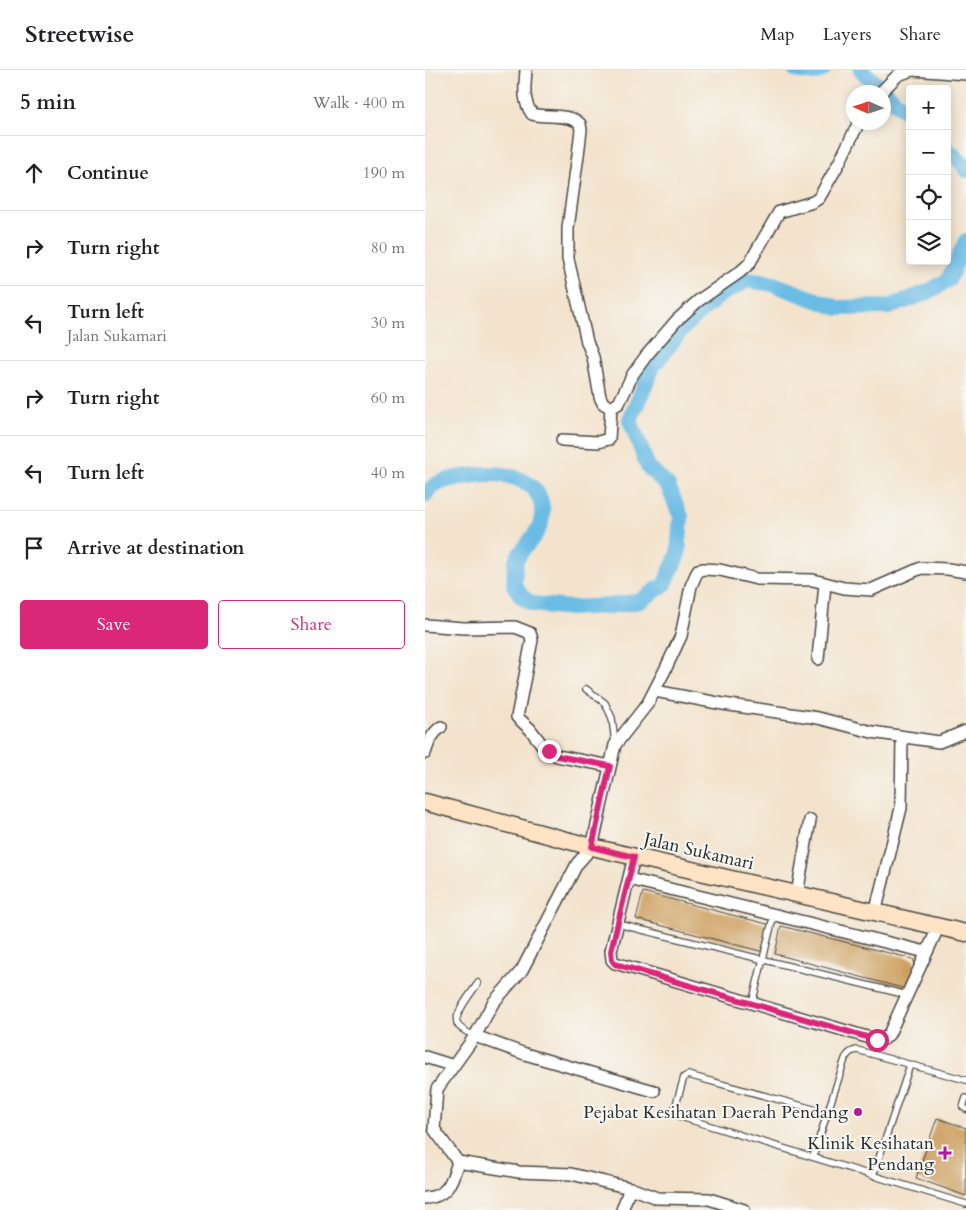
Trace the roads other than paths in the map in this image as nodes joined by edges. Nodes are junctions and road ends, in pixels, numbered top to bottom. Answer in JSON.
{"nodes":[{"id":1,"x":526,"y":70,"type":"edge"},
{"id":2,"x":912,"y":70,"type":"edge"},
{"id":3,"x":963,"y":72,"type":"edge"},
{"id":4,"x":888,"y":85,"type":"edge"},
{"id":5,"x":855,"y":130,"type":"edge"},
{"id":6,"x":611,"y":408,"type":"junction"},
{"id":7,"x":562,"y":440,"type":"dead end"},
{"id":8,"x":966,"y":572,"type":"edge"},
{"id":9,"x":825,"y":584,"type":"junction"},
{"id":10,"x":425,"y":625,"type":"edge"},
{"id":11,"x":818,"y":659,"type":"dead end"},
{"id":12,"x":586,"y":690,"type":"dead end"},
{"id":13,"x":655,"y":691,"type":"junction"},
{"id":14,"x":441,"y":727,"type":"dead end"},
{"id":15,"x":966,"y":731,"type":"edge"},
{"id":16,"x":902,"y":737,"type":"junction"},
{"id":17,"x":615,"y":745,"type":"junction"},
{"id":18,"x":425,"y":752,"type":"edge"},
{"id":19,"x":610,"y":766,"type":"junction"},
{"id":20,"x":425,"y":802,"type":"edge"},
{"id":21,"x":810,"y":820,"type":"dead end"},
{"id":22,"x":592,"y":847,"type":"junction"},
{"id":23,"x":634,"y":857,"type":"junction"},
{"id":24,"x":629,"y":879,"type":"junction"},
{"id":25,"x":797,"y":894,"type":"junction"},
{"id":26,"x":875,"y":913,"type":"junction"},
{"id":27,"x":774,"y":914,"type":"junction"},
{"id":28,"x":618,"y":924,"type":"junction"},
{"id":29,"x":938,"y":928,"type":"junction"},
{"id":30,"x":966,"y":933,"type":"edge"},
{"id":31,"x":927,"y":952,"type":"junction"},
{"id":32,"x":763,"y":960,"type":"junction"},
{"id":33,"x":478,"y":983,"type":"dead end"},
{"id":34,"x":907,"y":995,"type":"junction"},
{"id":35,"x":752,"y":1004,"type":"junction"},
{"id":36,"x":475,"y":1036,"type":"junction"},
{"id":37,"x":425,"y":1057,"type":"edge"},
{"id":38,"x":910,"y":1064,"type":"junction"},
{"id":39,"x":454,"y":1066,"type":"junction"},
{"id":40,"x":966,"y":1080,"type":"edge"},
{"id":41,"x":655,"y":1091,"type":"dead end"},
{"id":42,"x":966,"y":1098,"type":"edge"},
{"id":43,"x":966,"y":1109,"type":"edge"},
{"id":44,"x":827,"y":1113,"type":"junction"},
{"id":45,"x":813,"y":1158,"type":"junction"},
{"id":46,"x":457,"y":1162,"type":"junction"},
{"id":47,"x":873,"y":1176,"type":"junction"},
{"id":48,"x":630,"y":1188,"type":"junction"},
{"id":49,"x":425,"y":1198,"type":"edge"},
{"id":50,"x":966,"y":1204,"type":"edge"},
{"id":51,"x":622,"y":1210,"type":"edge"},
{"id":52,"x":744,"y":1210,"type":"edge"}],
"edges":[{"from":1,"to":6,"type":"street"},
{"from":2,"to":3,"type":"street"},
{"from":2,"to":4,"type":"street"},
{"from":5,"to":6,"type":"street"},
{"from":6,"to":7,"type":"street"},
{"from":8,"to":9,"type":"street"},
{"from":9,"to":11,"type":"street"},
{"from":9,"to":13,"type":"street"},
{"from":10,"to":19,"type":"street"},
{"from":12,"to":17,"type":"lane"},
{"from":13,"to":16,"type":"street"},
{"from":13,"to":17,"type":"street"},
{"from":14,"to":18,"type":"street"},
{"from":15,"to":16,"type":"street"},
{"from":16,"to":26,"type":"street"},
{"from":17,"to":19,"type":"street"},
{"from":19,"to":22,"type":"street"},
{"from":20,"to":22,"type":"street","name":"Jalan Sukamari"},
{"from":21,"to":25,"type":"street"},
{"from":22,"to":23,"type":"street","name":"Jalan Sukamari"},
{"from":22,"to":36,"type":"street"},
{"from":23,"to":24,"type":"street"},
{"from":23,"to":25,"type":"street","name":"Jalan Sukamari"},
{"from":24,"to":27,"type":"street"},
{"from":24,"to":28,"type":"street"},
{"from":25,"to":26,"type":"street","name":"Jalan Sukamari"},
{"from":26,"to":29,"type":"street","name":"Jalan Sukamari"},
{"from":27,"to":31,"type":"street"},
{"from":27,"to":32,"type":"lane"},
{"from":28,"to":32,"type":"lane"},
{"from":28,"to":35,"type":"street"},
{"from":29,"to":30,"type":"street","name":"Jalan Sukamari"},
{"from":29,"to":31,"type":"street"},
{"from":31,"to":34,"type":"street"},
{"from":32,"to":34,"type":"lane"},
{"from":32,"to":35,"type":"lane"},
{"from":33,"to":36,"type":"lane"},
{"from":34,"to":35,"type":"street"},
{"from":36,"to":39,"type":"street"},
{"from":36,"to":41,"type":"street"},
{"from":37,"to":39,"type":"street"},
{"from":38,"to":40,"type":"lane"},
{"from":38,"to":44,"type":"lane"},
{"from":38,"to":47,"type":"lane"},
{"from":39,"to":46,"type":"street"},
{"from":42,"to":43,"type":"lane"},
{"from":44,"to":45,"type":"lane"},
{"from":44,"to":45,"type":"lane"},
{"from":45,"to":47,"type":"lane"},
{"from":46,"to":48,"type":"street"},
{"from":46,"to":49,"type":"street"},
{"from":47,"to":50,"type":"lane"},
{"from":48,"to":51,"type":"street"},
{"from":48,"to":52,"type":"street"}]}
